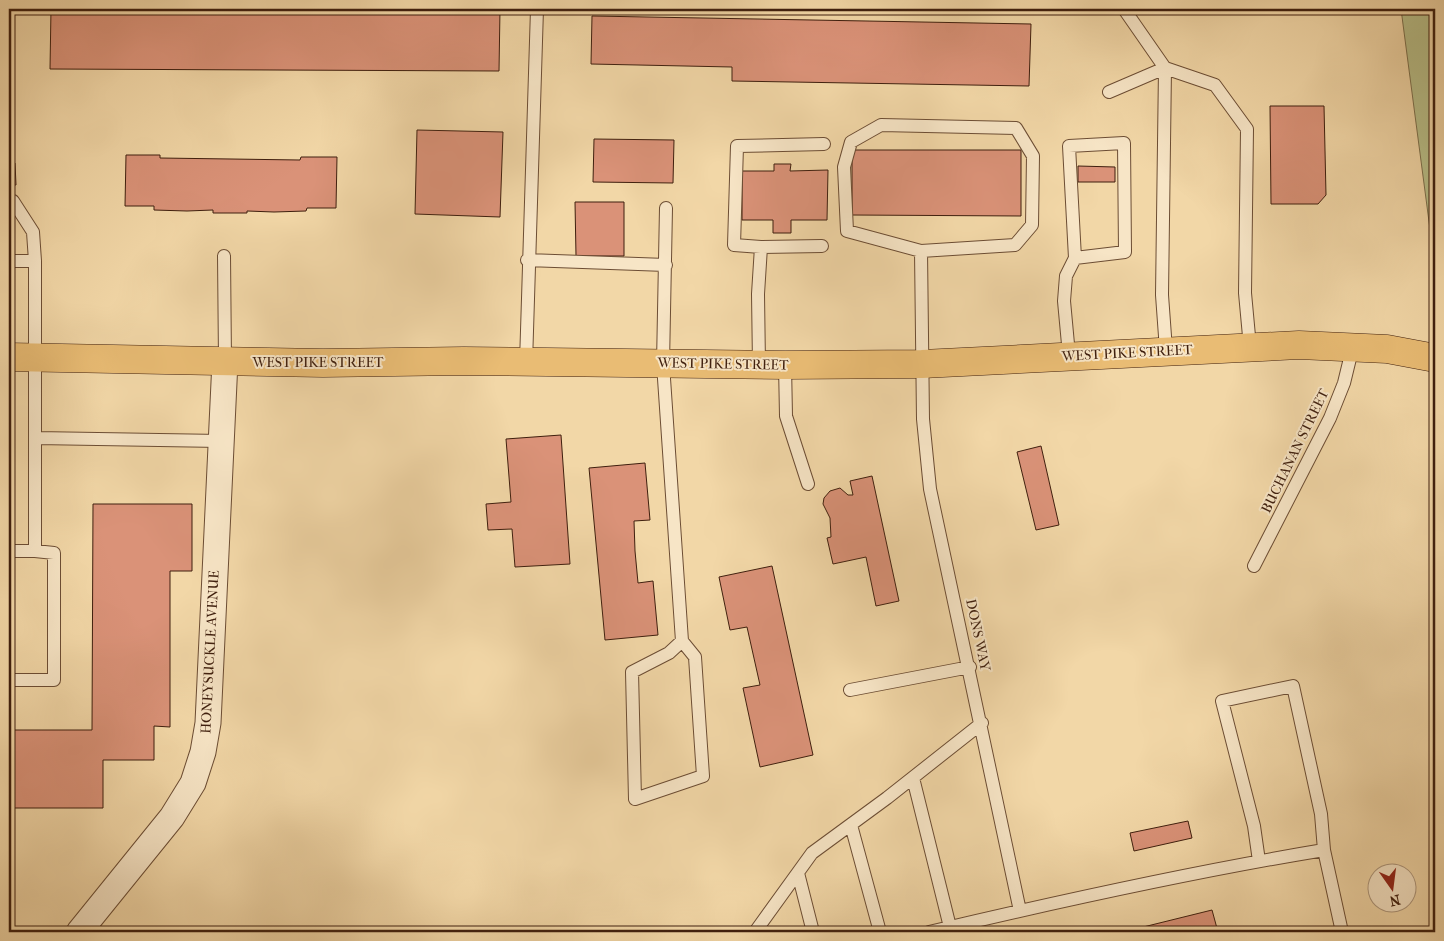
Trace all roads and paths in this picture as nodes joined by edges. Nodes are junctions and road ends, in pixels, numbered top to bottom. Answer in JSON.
{"nodes":[{"id":1,"x":537,"y":9,"type":"edge"},
{"id":2,"x":1124,"y":9,"type":"edge"},
{"id":3,"x":1165,"y":68,"type":"junction"},
{"id":4,"x":1109,"y":92,"type":"dead end"},
{"id":5,"x":824,"y":144,"type":"dead end"},
{"id":6,"x":9,"y":201,"type":"edge"},
{"id":7,"x":666,"y":208,"type":"dead end"},
{"id":8,"x":822,"y":246,"type":"dead end"},
{"id":9,"x":761,"y":247,"type":"junction"},
{"id":10,"x":921,"y":251,"type":"junction"},
{"id":11,"x":224,"y":256,"type":"dead end"},
{"id":12,"x":1075,"y":258,"type":"junction"},
{"id":13,"x":528,"y":260,"type":"junction"},
{"id":14,"x":9,"y":261,"type":"edge"},
{"id":15,"x":35,"y":261,"type":"junction"},
{"id":16,"x":666,"y":265,"type":"junction"},
{"id":17,"x":1353,"y":346,"type":"junction"},
{"id":18,"x":1250,"y":347,"type":"junction"},
{"id":19,"x":1166,"y":350,"type":"junction"},
{"id":20,"x":1069,"y":355,"type":"junction"},
{"id":21,"x":9,"y":357,"type":"edge"},
{"id":22,"x":37,"y":357,"type":"junction"},
{"id":23,"x":1435,"y":358,"type":"edge"},
{"id":24,"x":225,"y":361,"type":"junction"},
{"id":25,"x":526,"y":362,"type":"junction"},
{"id":26,"x":663,"y":364,"type":"junction"},
{"id":27,"x":922,"y":364,"type":"junction"},
{"id":28,"x":772,"y":365,"type":"junction"},
{"id":29,"x":36,"y":438,"type":"junction"},
{"id":30,"x":221,"y":441,"type":"junction"},
{"id":31,"x":808,"y":484,"type":"dead end"},
{"id":32,"x":9,"y":551,"type":"edge"},
{"id":33,"x":35,"y":551,"type":"junction"},
{"id":34,"x":1254,"y":566,"type":"dead end"},
{"id":35,"x":682,"y":641,"type":"junction"},
{"id":36,"x":970,"y":667,"type":"junction"},
{"id":37,"x":9,"y":680,"type":"edge"},
{"id":38,"x":850,"y":690,"type":"dead end"},
{"id":39,"x":982,"y":723,"type":"junction"},
{"id":40,"x":913,"y":778,"type":"junction"},
{"id":41,"x":851,"y":825,"type":"junction"},
{"id":42,"x":1324,"y":850,"type":"junction"},
{"id":43,"x":1260,"y":861,"type":"junction"},
{"id":44,"x":798,"y":873,"type":"junction"},
{"id":45,"x":1020,"y":911,"type":"junction"},
{"id":46,"x":950,"y":927,"type":"junction"},
{"id":47,"x":79,"y":932,"type":"edge"},
{"id":48,"x":755,"y":932,"type":"edge"},
{"id":49,"x":813,"y":932,"type":"edge"},
{"id":50,"x":880,"y":932,"type":"edge"},
{"id":51,"x":929,"y":932,"type":"edge"},
{"id":52,"x":1342,"y":932,"type":"edge"}],
"edges":[{"from":1,"to":13,"type":"lane"},
{"from":2,"to":3,"type":"lane"},
{"from":3,"to":4,"type":"lane"},
{"from":3,"to":18,"type":"lane"},
{"from":3,"to":19,"type":"lane"},
{"from":5,"to":9,"type":"lane"},
{"from":6,"to":15,"type":"lane"},
{"from":7,"to":16,"type":"lane"},
{"from":8,"to":9,"type":"lane"},
{"from":9,"to":28,"type":"lane"},
{"from":10,"to":10,"type":"lane"},
{"from":10,"to":27,"type":"lane","name":"DONS WAY"},
{"from":11,"to":24,"type":"lane"},
{"from":12,"to":12,"type":"lane"},
{"from":12,"to":20,"type":"lane"},
{"from":13,"to":16,"type":"lane"},
{"from":13,"to":25,"type":"lane"},
{"from":14,"to":15,"type":"lane"},
{"from":15,"to":22,"type":"lane"},
{"from":16,"to":26,"type":"lane"},
{"from":17,"to":18,"type":"main road","name":"WEST PIKE STREET"},
{"from":17,"to":23,"type":"main road","name":"WEST PIKE STREET"},
{"from":17,"to":34,"type":"lane","name":"BUCHANAN STREET"},
{"from":18,"to":19,"type":"main road","name":"WEST PIKE STREET"},
{"from":19,"to":20,"type":"main road","name":"WEST PIKE STREET"},
{"from":20,"to":27,"type":"main road","name":"WEST PIKE STREET"},
{"from":21,"to":22,"type":"main road","name":"WEST PIKE STREET"},
{"from":22,"to":24,"type":"main road","name":"WEST PIKE STREET"},
{"from":22,"to":29,"type":"lane"},
{"from":24,"to":25,"type":"main road","name":"WEST PIKE STREET"},
{"from":24,"to":30,"type":"street","name":"HONEYSUCKLE AVENUE"},
{"from":25,"to":26,"type":"main road","name":"WEST PIKE STREET"},
{"from":26,"to":28,"type":"main road","name":"WEST PIKE STREET"},
{"from":26,"to":35,"type":"lane"},
{"from":27,"to":28,"type":"main road","name":"WEST PIKE STREET"},
{"from":27,"to":36,"type":"lane","name":"DONS WAY"},
{"from":28,"to":31,"type":"lane"},
{"from":29,"to":30,"type":"lane"},
{"from":29,"to":33,"type":"lane"},
{"from":30,"to":47,"type":"street","name":"HONEYSUCKLE AVENUE"},
{"from":32,"to":33,"type":"lane"},
{"from":33,"to":37,"type":"lane"},
{"from":35,"to":35,"type":"lane"},
{"from":36,"to":38,"type":"lane"},
{"from":36,"to":39,"type":"lane","name":"DONS WAY"},
{"from":39,"to":40,"type":"lane"},
{"from":39,"to":45,"type":"lane","name":"DONS WAY"},
{"from":40,"to":41,"type":"lane"},
{"from":40,"to":46,"type":"lane"},
{"from":41,"to":44,"type":"lane"},
{"from":41,"to":50,"type":"lane"},
{"from":42,"to":43,"type":"lane"},
{"from":42,"to":43,"type":"lane"},
{"from":42,"to":52,"type":"lane"},
{"from":43,"to":45,"type":"lane"},
{"from":44,"to":48,"type":"lane"},
{"from":44,"to":49,"type":"lane"},
{"from":45,"to":46,"type":"lane"},
{"from":46,"to":51,"type":"lane"}]}
